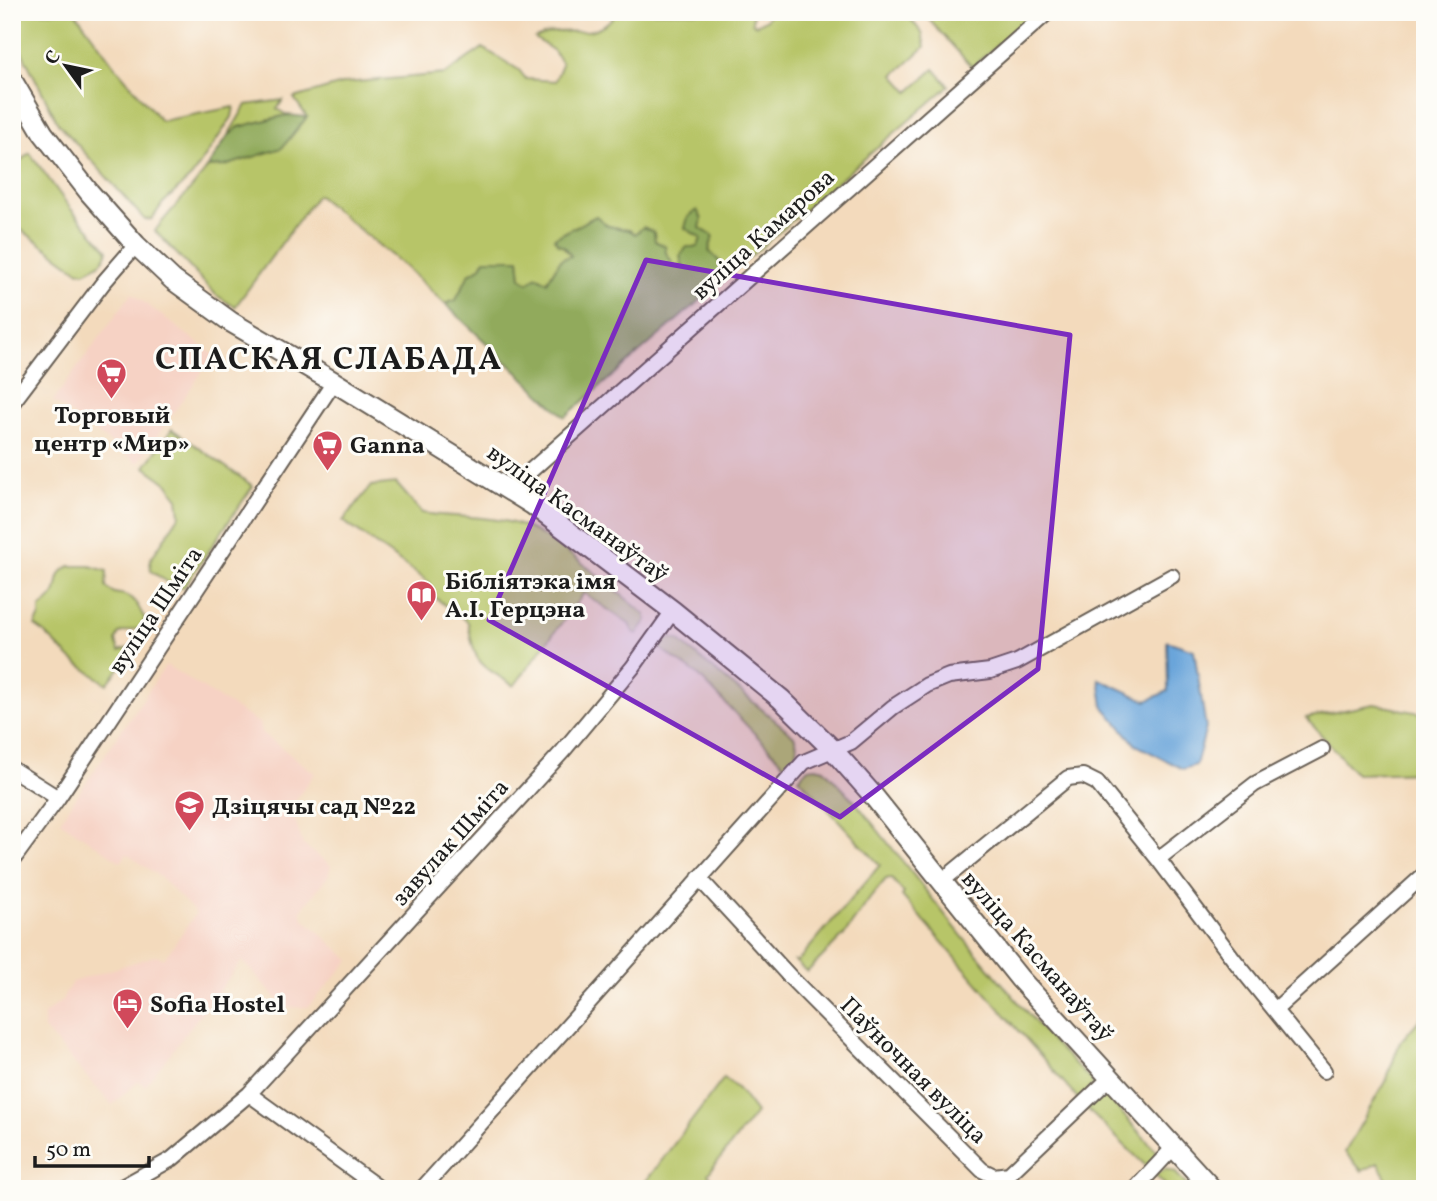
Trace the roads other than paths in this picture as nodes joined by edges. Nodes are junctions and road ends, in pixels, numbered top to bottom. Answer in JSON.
{"nodes":[{"id":1,"x":1048,"y":12,"type":"edge"},
{"id":2,"x":12,"y":80,"type":"edge"},
{"id":3,"x":136,"y":245,"type":"junction"},
{"id":4,"x":334,"y":382,"type":"junction"},
{"id":5,"x":12,"y":403,"type":"edge"},
{"id":6,"x":509,"y":490,"type":"junction"},
{"id":7,"x":1172,"y":576,"type":"dead end"},
{"id":8,"x":673,"y":611,"type":"junction"},
{"id":9,"x":1322,"y":749,"type":"dead end"},
{"id":10,"x":833,"y":750,"type":"junction"},
{"id":11,"x":12,"y":769,"type":"edge"},
{"id":12,"x":58,"y":798,"type":"junction"},
{"id":13,"x":1158,"y":859,"type":"junction"},
{"id":14,"x":12,"y":861,"type":"edge"},
{"id":15,"x":1425,"y":874,"type":"edge"},
{"id":16,"x":699,"y":878,"type":"junction"},
{"id":17,"x":942,"y":881,"type":"junction"},
{"id":18,"x":1275,"y":1010,"type":"junction"},
{"id":19,"x":1324,"y":1071,"type":"dead end"},
{"id":20,"x":1111,"y":1077,"type":"junction"},
{"id":21,"x":249,"y":1094,"type":"junction"},
{"id":22,"x":1174,"y":1147,"type":"junction"},
{"id":23,"x":118,"y":1189,"type":"edge"},
{"id":24,"x":380,"y":1189,"type":"edge"},
{"id":25,"x":422,"y":1189,"type":"edge"},
{"id":26,"x":1135,"y":1189,"type":"edge"},
{"id":27,"x":1212,"y":1189,"type":"edge"}],
"edges":[{"from":1,"to":6,"type":"street","name":"вуліца Камарова"},
{"from":2,"to":3,"type":"main road","name":"вуліца Касманаўтаў"},
{"from":3,"to":4,"type":"main road","name":"вуліца Касманаўтаў"},
{"from":3,"to":5,"type":"street"},
{"from":4,"to":6,"type":"main road","name":"вуліца Касманаўтаў"},
{"from":4,"to":12,"type":"street","name":"вуліца Шміта"},
{"from":6,"to":8,"type":"main road","name":"вуліца Касманаўтаў"},
{"from":7,"to":10,"type":"street"},
{"from":8,"to":10,"type":"main road","name":"вуліца Касманаўтаў"},
{"from":8,"to":21,"type":"street","name":"завулак Шміта"},
{"from":9,"to":13,"type":"street"},
{"from":10,"to":16,"type":"street"},
{"from":10,"to":17,"type":"main road","name":"вуліца Касманаўтаў"},
{"from":11,"to":12,"type":"street"},
{"from":12,"to":14,"type":"street","name":"вуліца Шміта"},
{"from":13,"to":17,"type":"street"},
{"from":13,"to":18,"type":"street"},
{"from":15,"to":18,"type":"street"},
{"from":16,"to":20,"type":"street","name":"Паўночная вуліца"},
{"from":16,"to":25,"type":"street"},
{"from":17,"to":20,"type":"main road","name":"вуліца Касманаўтаў"},
{"from":18,"to":19,"type":"street"},
{"from":20,"to":22,"type":"main road","name":"вуліца Касманаўтаў"},
{"from":21,"to":23,"type":"street","name":"завулак Шміта"},
{"from":21,"to":24,"type":"street"},
{"from":22,"to":26,"type":"street"},
{"from":22,"to":27,"type":"main road","name":"вуліца Касманаўтаў"}]}
